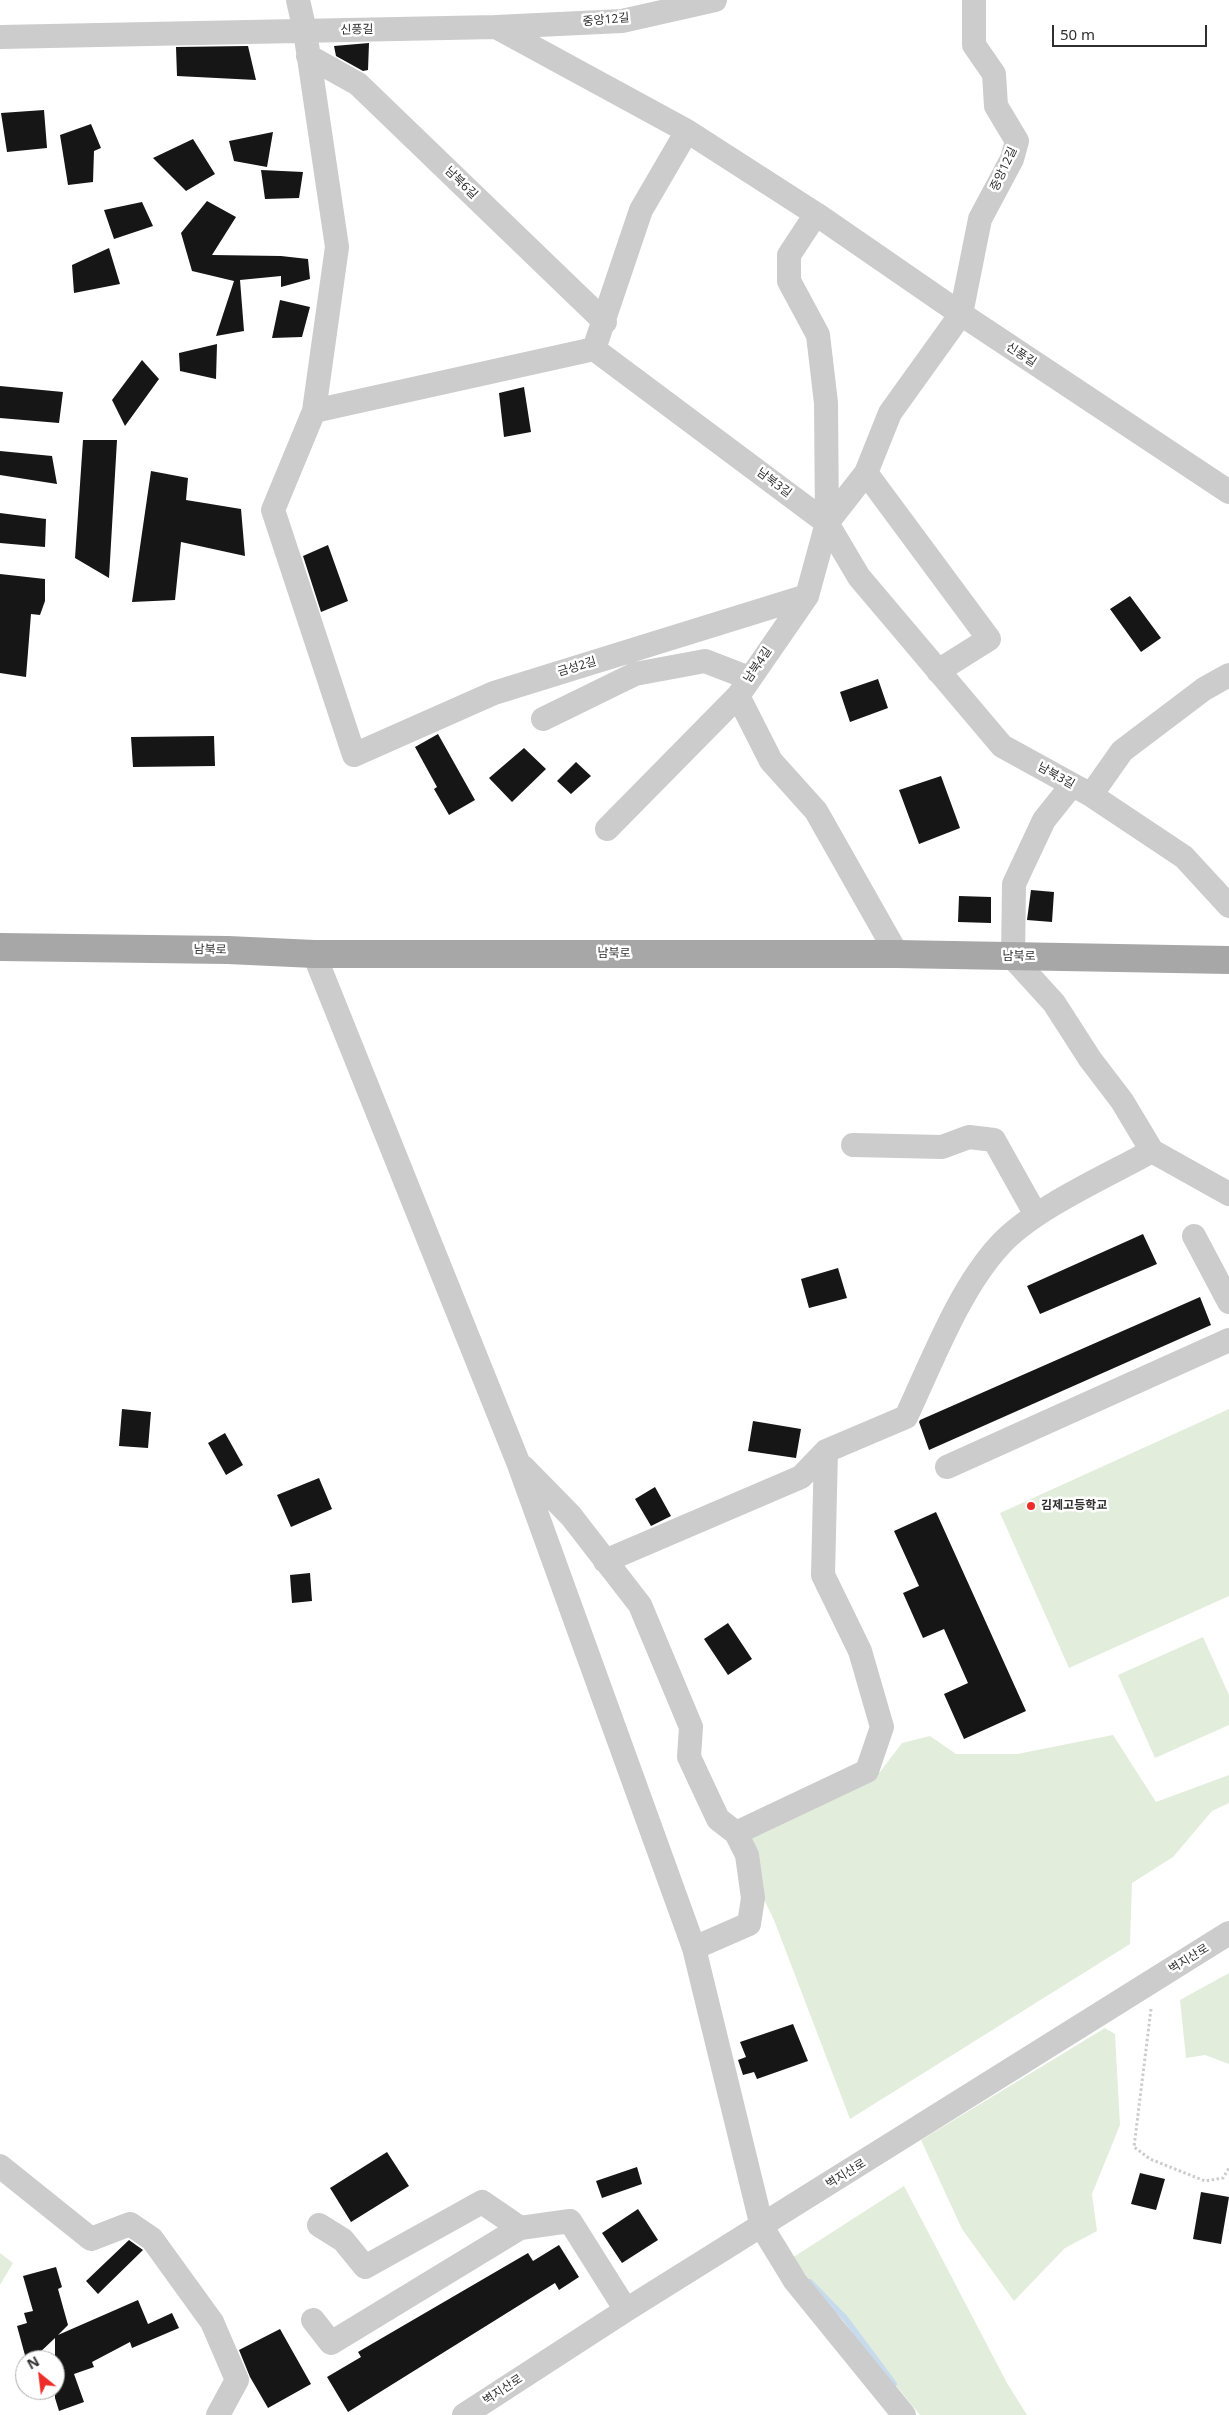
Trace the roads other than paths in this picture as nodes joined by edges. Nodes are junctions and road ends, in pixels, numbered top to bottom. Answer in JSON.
{"nodes":[{"id":1,"x":298,"y":0,"type":"edge"},
{"id":2,"x":715,"y":0,"type":"edge"},
{"id":3,"x":974,"y":0,"type":"edge"},
{"id":4,"x":496,"y":27,"type":"junction"},
{"id":5,"x":305,"y":31,"type":"junction"},
{"id":6,"x":0,"y":37,"type":"edge"},
{"id":7,"x":308,"y":56,"type":"junction"},
{"id":8,"x":687,"y":131,"type":"junction"},
{"id":9,"x":816,"y":214,"type":"junction"},
{"id":10,"x":961,"y":314,"type":"junction"},
{"id":11,"x":605,"y":322,"type":"junction"},
{"id":12,"x":594,"y":349,"type":"junction"},
{"id":13,"x":314,"y":411,"type":"junction"},
{"id":14,"x":866,"y":473,"type":"junction"},
{"id":15,"x":1229,"y":492,"type":"edge"},
{"id":16,"x":827,"y":523,"type":"junction"},
{"id":17,"x":807,"y":596,"type":"junction"},
{"id":18,"x":938,"y":671,"type":"junction"},
{"id":19,"x":1229,"y":675,"type":"edge"},
{"id":20,"x":744,"y":687,"type":"junction"},
{"id":21,"x":543,"y":719,"type":"dead end"},
{"id":22,"x":1082,"y":790,"type":"junction"},
{"id":23,"x":607,"y":829,"type":"dead end"},
{"id":24,"x":1229,"y":906,"type":"edge"},
{"id":25,"x":0,"y":947,"type":"edge"},
{"id":26,"x":314,"y":954,"type":"junction"},
{"id":27,"x":897,"y":954,"type":"junction"},
{"id":28,"x":1013,"y":958,"type":"junction"},
{"id":29,"x":1229,"y":960,"type":"edge"},
{"id":30,"x":853,"y":1145,"type":"dead end"},
{"id":31,"x":1152,"y":1151,"type":"junction"},
{"id":32,"x":1229,"y":1194,"type":"edge"},
{"id":33,"x":1036,"y":1215,"type":"junction"},
{"id":34,"x":1194,"y":1236,"type":"dead end"},
{"id":35,"x":1229,"y":1302,"type":"edge"},
{"id":36,"x":1229,"y":1340,"type":"edge"},
{"id":37,"x":826,"y":1452,"type":"junction"},
{"id":38,"x":518,"y":1462,"type":"junction"},
{"id":39,"x":947,"y":1467,"type":"dead end"},
{"id":40,"x":605,"y":1561,"type":"junction"},
{"id":41,"x":736,"y":1833,"type":"junction"},
{"id":42,"x":1229,"y":1933,"type":"edge"},
{"id":43,"x":694,"y":1948,"type":"junction"},
{"id":44,"x":0,"y":2166,"type":"edge"},
{"id":45,"x":319,"y":2225,"type":"dead end"},
{"id":46,"x":762,"y":2227,"type":"junction"},
{"id":47,"x":520,"y":2228,"type":"junction"},
{"id":48,"x":626,"y":2310,"type":"junction"},
{"id":49,"x":313,"y":2320,"type":"dead end"},
{"id":50,"x":218,"y":2415,"type":"edge"},
{"id":51,"x":464,"y":2415,"type":"edge"},
{"id":52,"x":904,"y":2415,"type":"edge"}],
"edges":[{"from":1,"to":5,"type":"street"},
{"from":2,"to":4,"type":"street","name":"중앙12길"},
{"from":3,"to":10,"type":"street","name":"중앙12길"},
{"from":4,"to":5,"type":"street","name":"신풍길"},
{"from":4,"to":8,"type":"street","name":"신풍길"},
{"from":5,"to":6,"type":"street","name":"신풍길"},
{"from":5,"to":7,"type":"street"},
{"from":7,"to":11,"type":"street","name":"남북6길"},
{"from":7,"to":13,"type":"street"},
{"from":8,"to":9,"type":"street","name":"신풍길"},
{"from":8,"to":11,"type":"street"},
{"from":9,"to":10,"type":"street","name":"신풍길"},
{"from":9,"to":16,"type":"street"},
{"from":10,"to":14,"type":"street","name":"남북4길"},
{"from":10,"to":15,"type":"street","name":"신풍길"},
{"from":11,"to":12,"type":"street"},
{"from":12,"to":13,"type":"street"},
{"from":12,"to":16,"type":"street","name":"남북3길"},
{"from":13,"to":17,"type":"street","name":"금성2길"},
{"from":14,"to":16,"type":"street","name":"남북4길"},
{"from":14,"to":18,"type":"street"},
{"from":16,"to":17,"type":"street","name":"남북4길"},
{"from":16,"to":18,"type":"street","name":"남북3길"},
{"from":17,"to":20,"type":"street","name":"남북4길"},
{"from":18,"to":22,"type":"street","name":"남북3길"},
{"from":19,"to":22,"type":"street"},
{"from":20,"to":21,"type":"street"},
{"from":20,"to":23,"type":"street","name":"남북4길"},
{"from":20,"to":27,"type":"street"},
{"from":22,"to":24,"type":"street","name":"남북3길"},
{"from":22,"to":28,"type":"street"},
{"from":25,"to":26,"type":"main road","name":"남북로"},
{"from":26,"to":27,"type":"main road","name":"남북로"},
{"from":26,"to":38,"type":"street"},
{"from":27,"to":28,"type":"main road","name":"남북로"},
{"from":28,"to":29,"type":"main road","name":"남북로"},
{"from":28,"to":31,"type":"street"},
{"from":30,"to":33,"type":"street"},
{"from":31,"to":32,"type":"street"},
{"from":31,"to":33,"type":"street"},
{"from":33,"to":37,"type":"street"},
{"from":34,"to":35,"type":"street"},
{"from":36,"to":39,"type":"street"},
{"from":37,"to":40,"type":"street"},
{"from":37,"to":41,"type":"street"},
{"from":38,"to":40,"type":"street"},
{"from":38,"to":43,"type":"street"},
{"from":40,"to":41,"type":"street"},
{"from":41,"to":43,"type":"street"},
{"from":42,"to":46,"type":"street","name":"벽지산로"},
{"from":43,"to":46,"type":"street"},
{"from":44,"to":50,"type":"street"},
{"from":45,"to":47,"type":"street"},
{"from":46,"to":48,"type":"street","name":"벽지산로"},
{"from":46,"to":52,"type":"street"},
{"from":47,"to":48,"type":"street"},
{"from":47,"to":49,"type":"street"},
{"from":48,"to":51,"type":"street","name":"벽지산로"}]}
